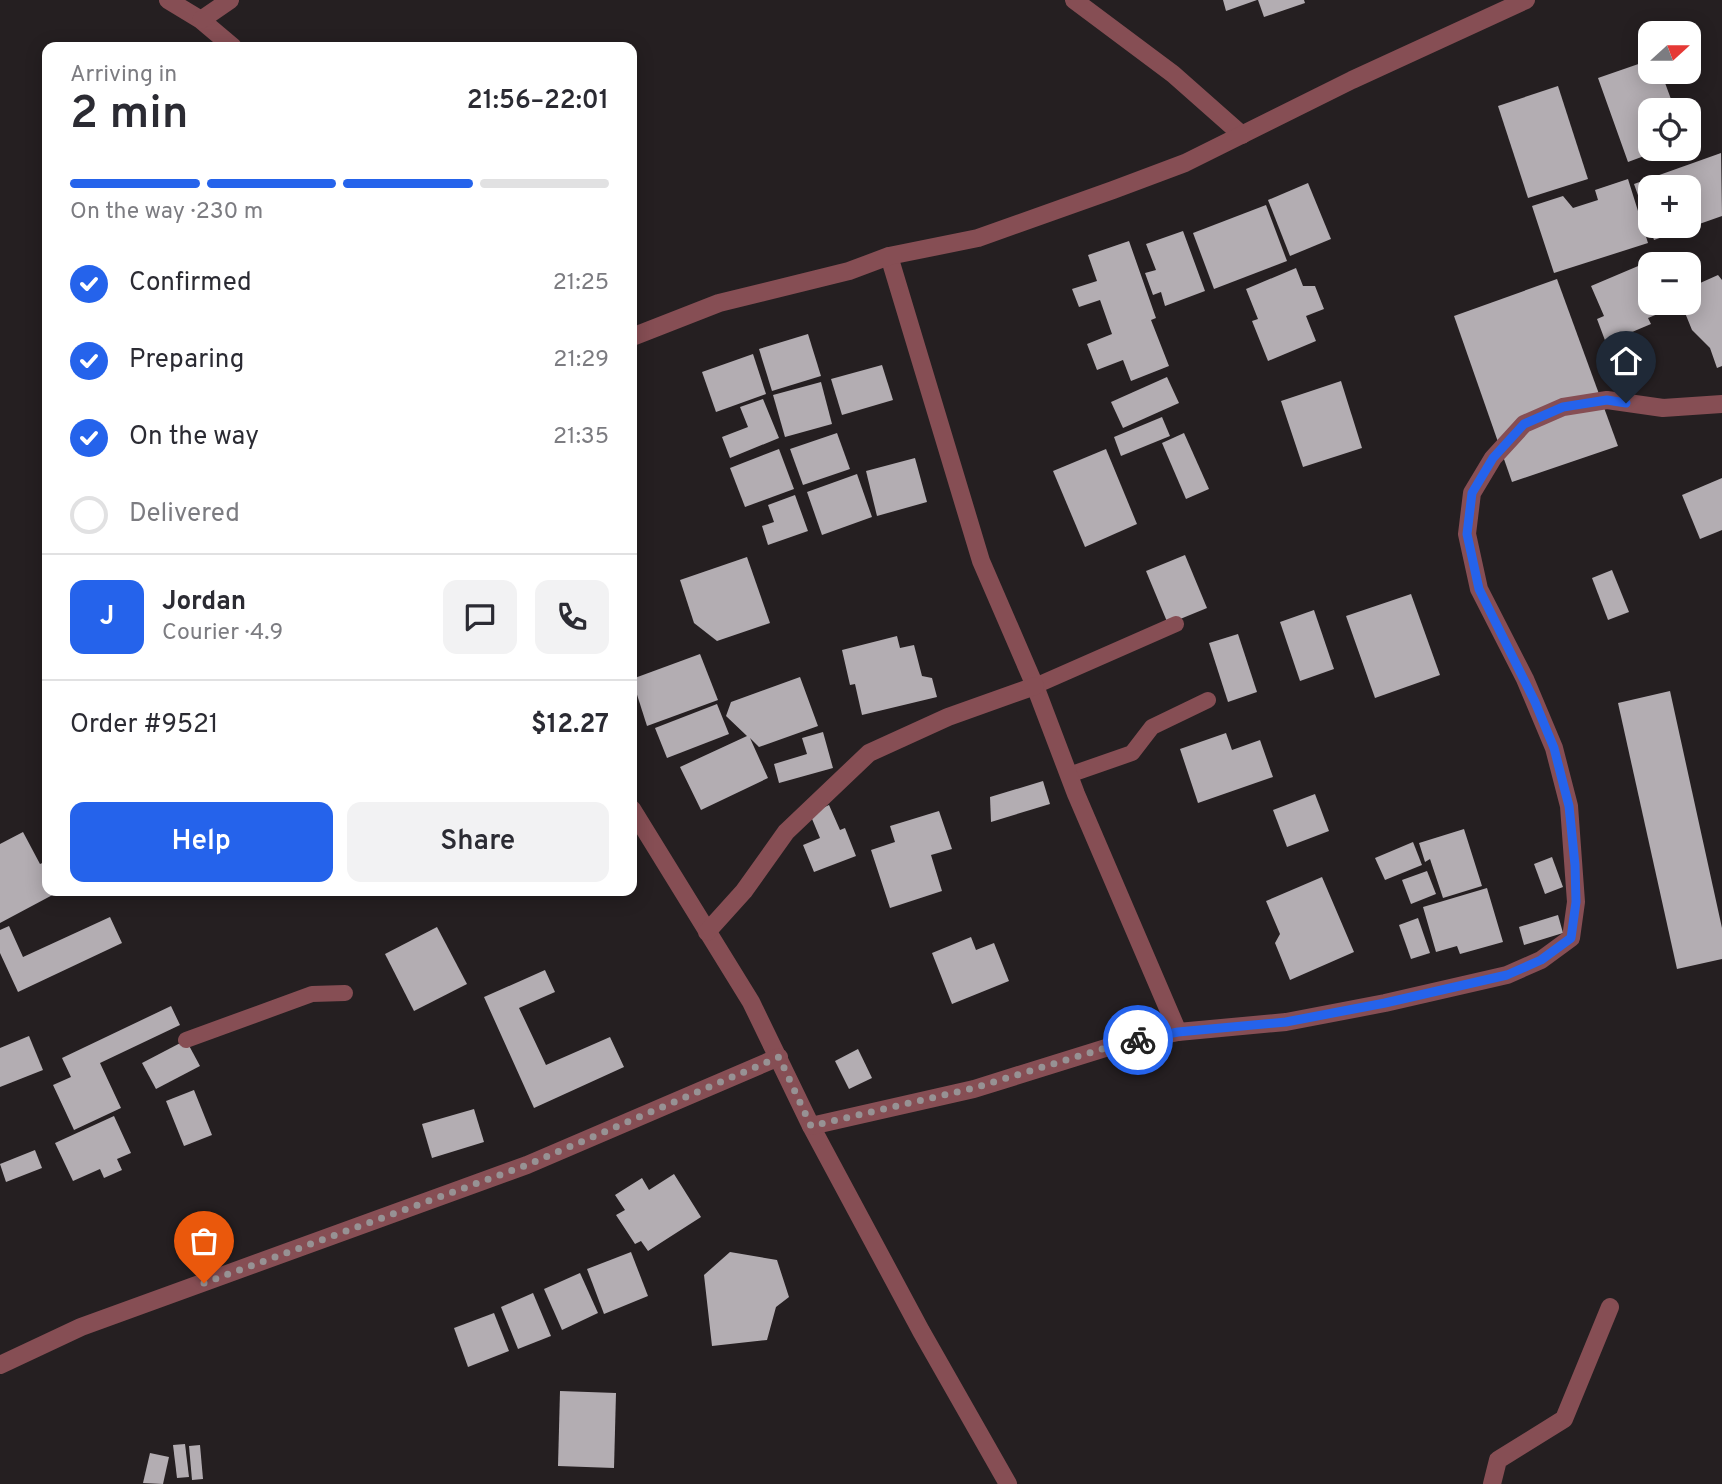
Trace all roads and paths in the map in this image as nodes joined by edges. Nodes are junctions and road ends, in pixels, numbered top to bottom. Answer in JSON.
{"nodes":[{"id":1,"x":168,"y":0,"type":"edge"},
{"id":2,"x":229,"y":0,"type":"edge"},
{"id":3,"x":1074,"y":0,"type":"edge"},
{"id":4,"x":1526,"y":0,"type":"edge"},
{"id":5,"x":201,"y":20,"type":"junction"},
{"id":6,"x":227,"y":42,"type":"edge"},
{"id":7,"x":1242,"y":135,"type":"junction"},
{"id":8,"x":889,"y":256,"type":"junction"},
{"id":9,"x":637,"y":335,"type":"edge"},
{"id":10,"x":1722,"y":404,"type":"edge"},
{"id":11,"x":1176,"y":624,"type":"dead end"},
{"id":12,"x":1035,"y":686,"type":"junction"},
{"id":13,"x":1208,"y":700,"type":"dead end"},
{"id":14,"x":1069,"y":775,"type":"junction"},
{"id":15,"x":637,"y":818,"type":"edge"},
{"id":16,"x":707,"y":932,"type":"junction"},
{"id":17,"x":345,"y":993,"type":"dead end"},
{"id":18,"x":1178,"y":1032,"type":"junction"},
{"id":19,"x":186,"y":1040,"type":"dead end"},
{"id":20,"x":779,"y":1057,"type":"junction"},
{"id":21,"x":811,"y":1126,"type":"junction"},
{"id":22,"x":1610,"y":1307,"type":"dead end"},
{"id":23,"x":0,"y":1365,"type":"edge"},
{"id":24,"x":1008,"y":1484,"type":"edge"},
{"id":25,"x":1492,"y":1484,"type":"edge"}],
"edges":[{"from":1,"to":5,"type":"street"},
{"from":2,"to":5,"type":"street"},
{"from":3,"to":7,"type":"street"},
{"from":4,"to":7,"type":"street"},
{"from":5,"to":6,"type":"street"},
{"from":7,"to":8,"type":"street"},
{"from":8,"to":9,"type":"street"},
{"from":8,"to":12,"type":"street"},
{"from":10,"to":18,"type":"street"},
{"from":11,"to":12,"type":"lane"},
{"from":12,"to":14,"type":"street"},
{"from":12,"to":16,"type":"street"},
{"from":13,"to":14,"type":"lane"},
{"from":14,"to":18,"type":"street"},
{"from":15,"to":16,"type":"street"},
{"from":16,"to":20,"type":"street"},
{"from":17,"to":19,"type":"lane"},
{"from":18,"to":21,"type":"street"},
{"from":20,"to":21,"type":"street"},
{"from":20,"to":23,"type":"street"},
{"from":21,"to":24,"type":"street"},
{"from":22,"to":25,"type":"street"}]}
